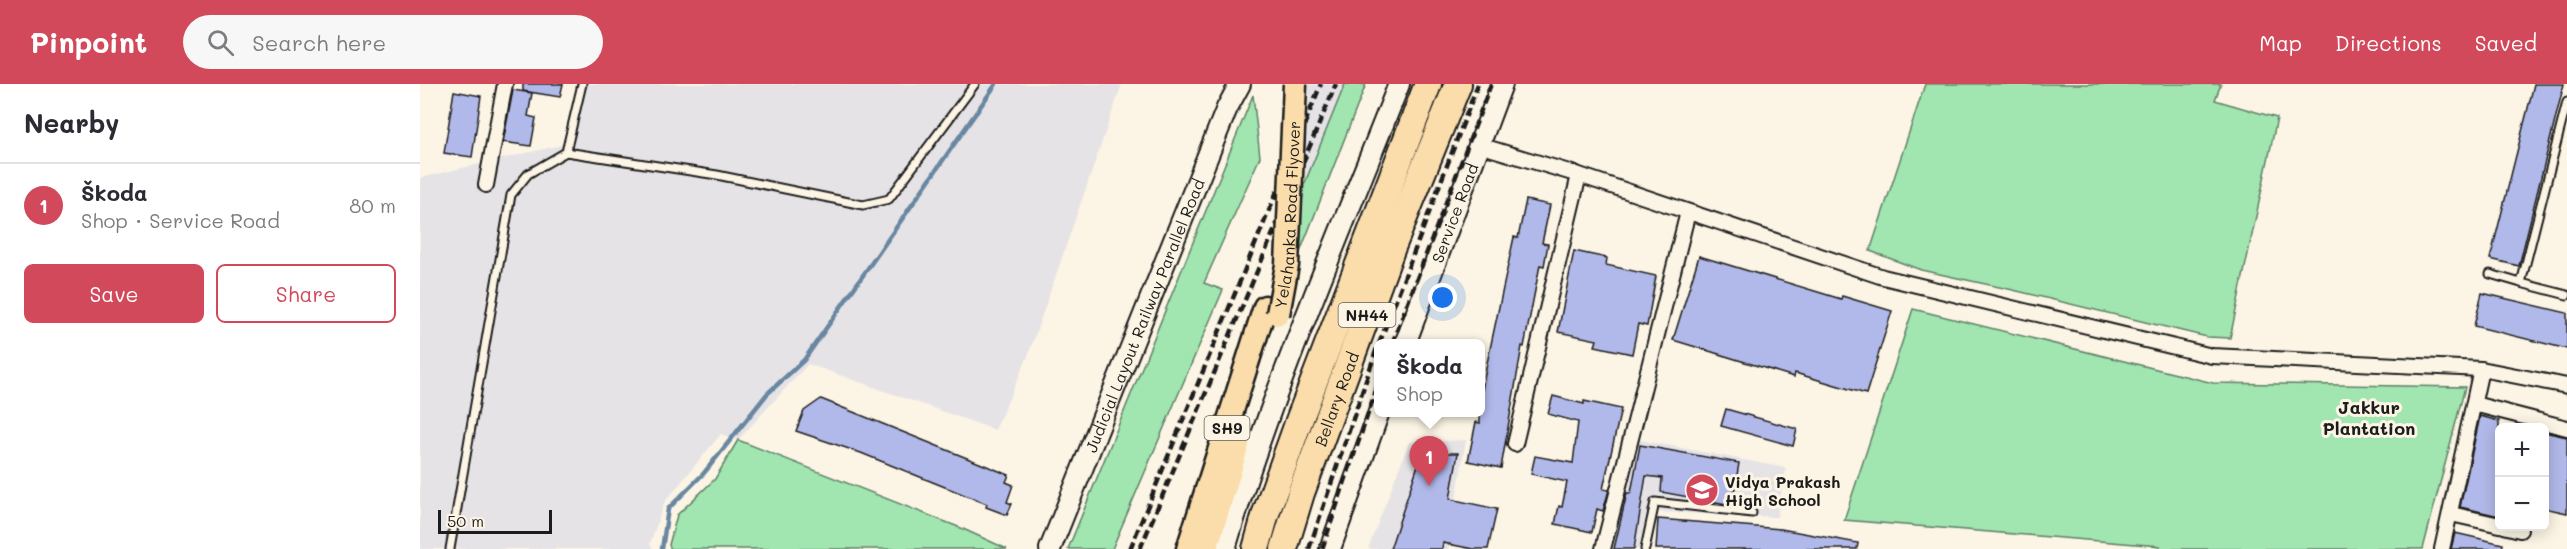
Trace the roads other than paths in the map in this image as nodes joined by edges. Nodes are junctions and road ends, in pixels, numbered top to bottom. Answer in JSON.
{"nodes":[{"id":1,"x":505,"y":84,"type":"edge"},
{"id":2,"x":582,"y":84,"type":"edge"},
{"id":3,"x":975,"y":84,"type":"edge"},
{"id":4,"x":1240,"y":84,"type":"edge"},
{"id":5,"x":1279,"y":84,"type":"edge"},
{"id":6,"x":1295,"y":84,"type":"edge"},
{"id":7,"x":1399,"y":84,"type":"edge"},
{"id":8,"x":1428,"y":84,"type":"edge"},
{"id":9,"x":1458,"y":84,"type":"edge"},
{"id":10,"x":1502,"y":84,"type":"edge"},
{"id":11,"x":2567,"y":102,"type":"edge"},
{"id":12,"x":1479,"y":145,"type":"junction"},
{"id":13,"x":566,"y":152,"type":"junction"},
{"id":14,"x":1579,"y":175,"type":"junction"},
{"id":15,"x":486,"y":185,"type":"dead end"},
{"id":16,"x":1688,"y":212,"type":"junction"},
{"id":17,"x":2490,"y":274,"type":"dead end"},
{"id":18,"x":2521,"y":284,"type":"junction"},
{"id":19,"x":2567,"y":295,"type":"edge"},
{"id":20,"x":1272,"y":311,"type":"junction"},
{"id":21,"x":1406,"y":339,"type":"edge"},
{"id":22,"x":2481,"y":369,"type":"junction"},
{"id":23,"x":2567,"y":386,"type":"edge"},
{"id":24,"x":2474,"y":405,"type":"junction"},
{"id":25,"x":1377,"y":417,"type":"edge"},
{"id":26,"x":2567,"y":428,"type":"edge"},
{"id":27,"x":1515,"y":444,"type":"dead end"},
{"id":28,"x":1752,"y":513,"type":"dead end"},
{"id":29,"x":2451,"y":514,"type":"junction"},
{"id":30,"x":2495,"y":524,"type":"edge"},
{"id":31,"x":450,"y":549,"type":"edge"},
{"id":32,"x":1050,"y":549,"type":"edge"},
{"id":33,"x":1188,"y":549,"type":"edge"},
{"id":34,"x":1206,"y":549,"type":"edge"},
{"id":35,"x":1225,"y":549,"type":"edge"},
{"id":36,"x":1256,"y":549,"type":"edge"},
{"id":37,"x":1284,"y":549,"type":"edge"},
{"id":38,"x":1330,"y":549,"type":"edge"},
{"id":39,"x":1603,"y":549,"type":"edge"},
{"id":40,"x":1646,"y":549,"type":"edge"},
{"id":41,"x":2442,"y":549,"type":"edge"}],
"edges":[{"from":1,"to":15,"type":"street"},
{"from":2,"to":13,"type":"lane"},
{"from":3,"to":13,"type":"lane"},
{"from":4,"to":32,"type":"main road","name":"Judicial Layout Railway Parallel Road"},
{"from":5,"to":20,"type":"main road","name":"Yelahanka Road Flyover","number":"SH9"},
{"from":6,"to":20,"type":"main road","name":"Yelahanka Road Flyover","number":"SH9","bridge":true},
{"from":7,"to":35,"type":"main road"},
{"from":8,"to":36,"type":"highway","name":"Bellary Road","number":"NH44"},
{"from":9,"to":37,"type":"highway","name":"Bellary Road","number":"NH44"},
{"from":10,"to":12,"type":"main road","name":"Service Road"},
{"from":11,"to":18,"type":"lane"},
{"from":12,"to":14,"type":"street"},
{"from":12,"to":21,"type":"main road","name":"Service Road"},
{"from":13,"to":31,"type":"lane"},
{"from":14,"to":16,"type":"street"},
{"from":14,"to":27,"type":"street"},
{"from":16,"to":22,"type":"street"},
{"from":16,"to":39,"type":"street"},
{"from":17,"to":18,"type":"lane"},
{"from":18,"to":19,"type":"lane"},
{"from":20,"to":33,"type":"main road","name":"Yelahanka Road Flyover","number":"SH9"},
{"from":20,"to":34,"type":"main road","name":"Yelahanka Road Flyover","number":"SH9"},
{"from":22,"to":23,"type":"street"},
{"from":22,"to":24,"type":"street"},
{"from":24,"to":26,"type":"street"},
{"from":24,"to":29,"type":"street"},
{"from":25,"to":38,"type":"main road"},
{"from":28,"to":40,"type":"lane"},
{"from":29,"to":30,"type":"street"},
{"from":29,"to":41,"type":"street"}]}
